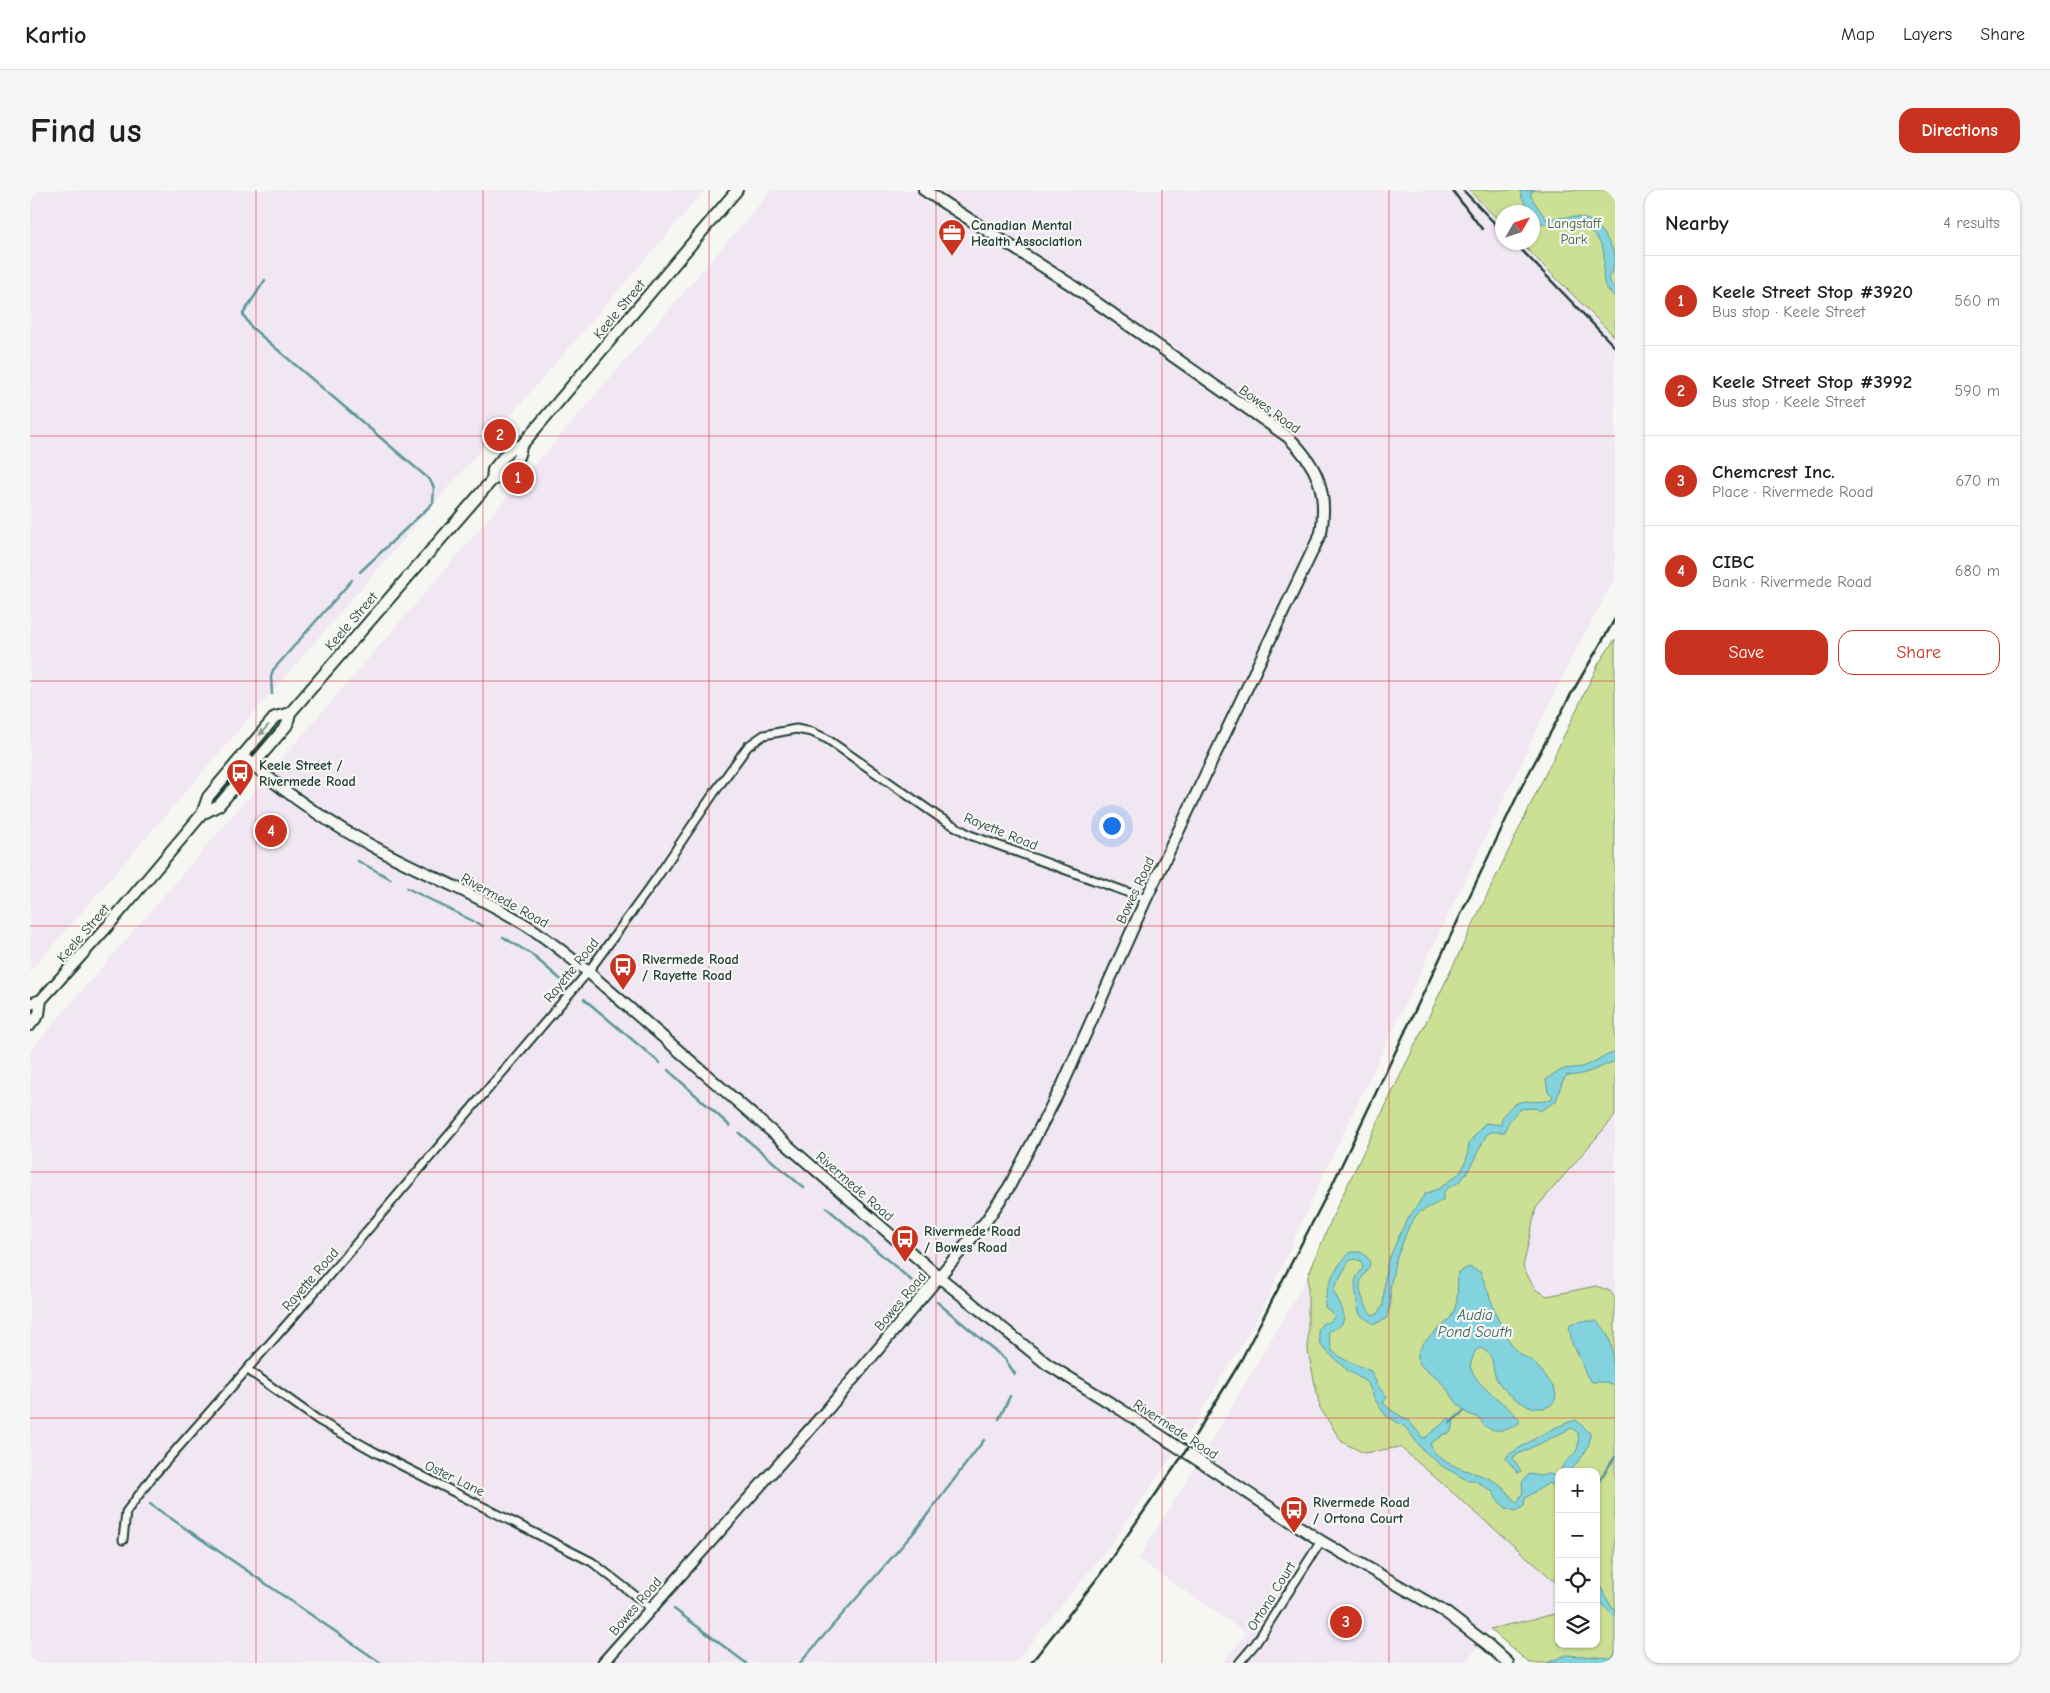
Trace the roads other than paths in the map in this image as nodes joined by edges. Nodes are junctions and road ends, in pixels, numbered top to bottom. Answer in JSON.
{"nodes":[{"id":1,"x":737,"y":190,"type":"edge"},
{"id":2,"x":924,"y":190,"type":"edge"},
{"id":3,"x":290,"y":713,"type":"junction"},
{"id":4,"x":242,"y":755,"type":"junction"},
{"id":5,"x":252,"y":764,"type":"junction"},
{"id":6,"x":202,"y":814,"type":"junction"},
{"id":7,"x":1146,"y":899,"type":"junction"},
{"id":8,"x":588,"y":972,"type":"junction"},
{"id":9,"x":41,"y":1000,"type":"junction"},
{"id":10,"x":30,"y":1004,"type":"edge"},
{"id":11,"x":30,"y":1025,"type":"edge"},
{"id":12,"x":938,"y":1276,"type":"junction"},
{"id":13,"x":248,"y":1370,"type":"junction"},
{"id":14,"x":123,"y":1540,"type":"dead end"},
{"id":15,"x":1321,"y":1540,"type":"junction"},
{"id":16,"x":651,"y":1608,"type":"junction"},
{"id":17,"x":603,"y":1663,"type":"edge"},
{"id":18,"x":1240,"y":1663,"type":"edge"},
{"id":19,"x":1508,"y":1663,"type":"edge"}],
"edges":[{"from":1,"to":3,"type":"street","name":"Keele Street"},
{"from":2,"to":7,"type":"street","name":"Bowes Road"},
{"from":3,"to":4,"type":"street","name":"Keele Street","one_way":true},
{"from":3,"to":5,"type":"street","name":"Keele Street"},
{"from":4,"to":5,"type":"street","name":"Rivermede Road"},
{"from":4,"to":6,"type":"street","name":"Keele Street"},
{"from":5,"to":6,"type":"street","name":"Keele Street"},
{"from":5,"to":8,"type":"street","name":"Rivermede Road"},
{"from":6,"to":9,"type":"street","name":"Keele Street"},
{"from":7,"to":8,"type":"street","name":"Rayette Road"},
{"from":7,"to":12,"type":"street","name":"Bowes Road"},
{"from":8,"to":12,"type":"street","name":"Rivermede Road"},
{"from":8,"to":13,"type":"street","name":"Rayette Road"},
{"from":9,"to":10,"type":"street","name":"Keele Street"},
{"from":9,"to":11,"type":"street","name":"Keele Street"},
{"from":12,"to":15,"type":"street","name":"Rivermede Road"},
{"from":12,"to":16,"type":"street","name":"Bowes Road"},
{"from":13,"to":14,"type":"street","name":"Rayette Road"},
{"from":13,"to":16,"type":"street","name":"Oster Lane"},
{"from":15,"to":18,"type":"street","name":"Ortona Court"},
{"from":15,"to":19,"type":"street","name":"Rivermede Road"},
{"from":16,"to":17,"type":"street","name":"Bowes Road"}]}
